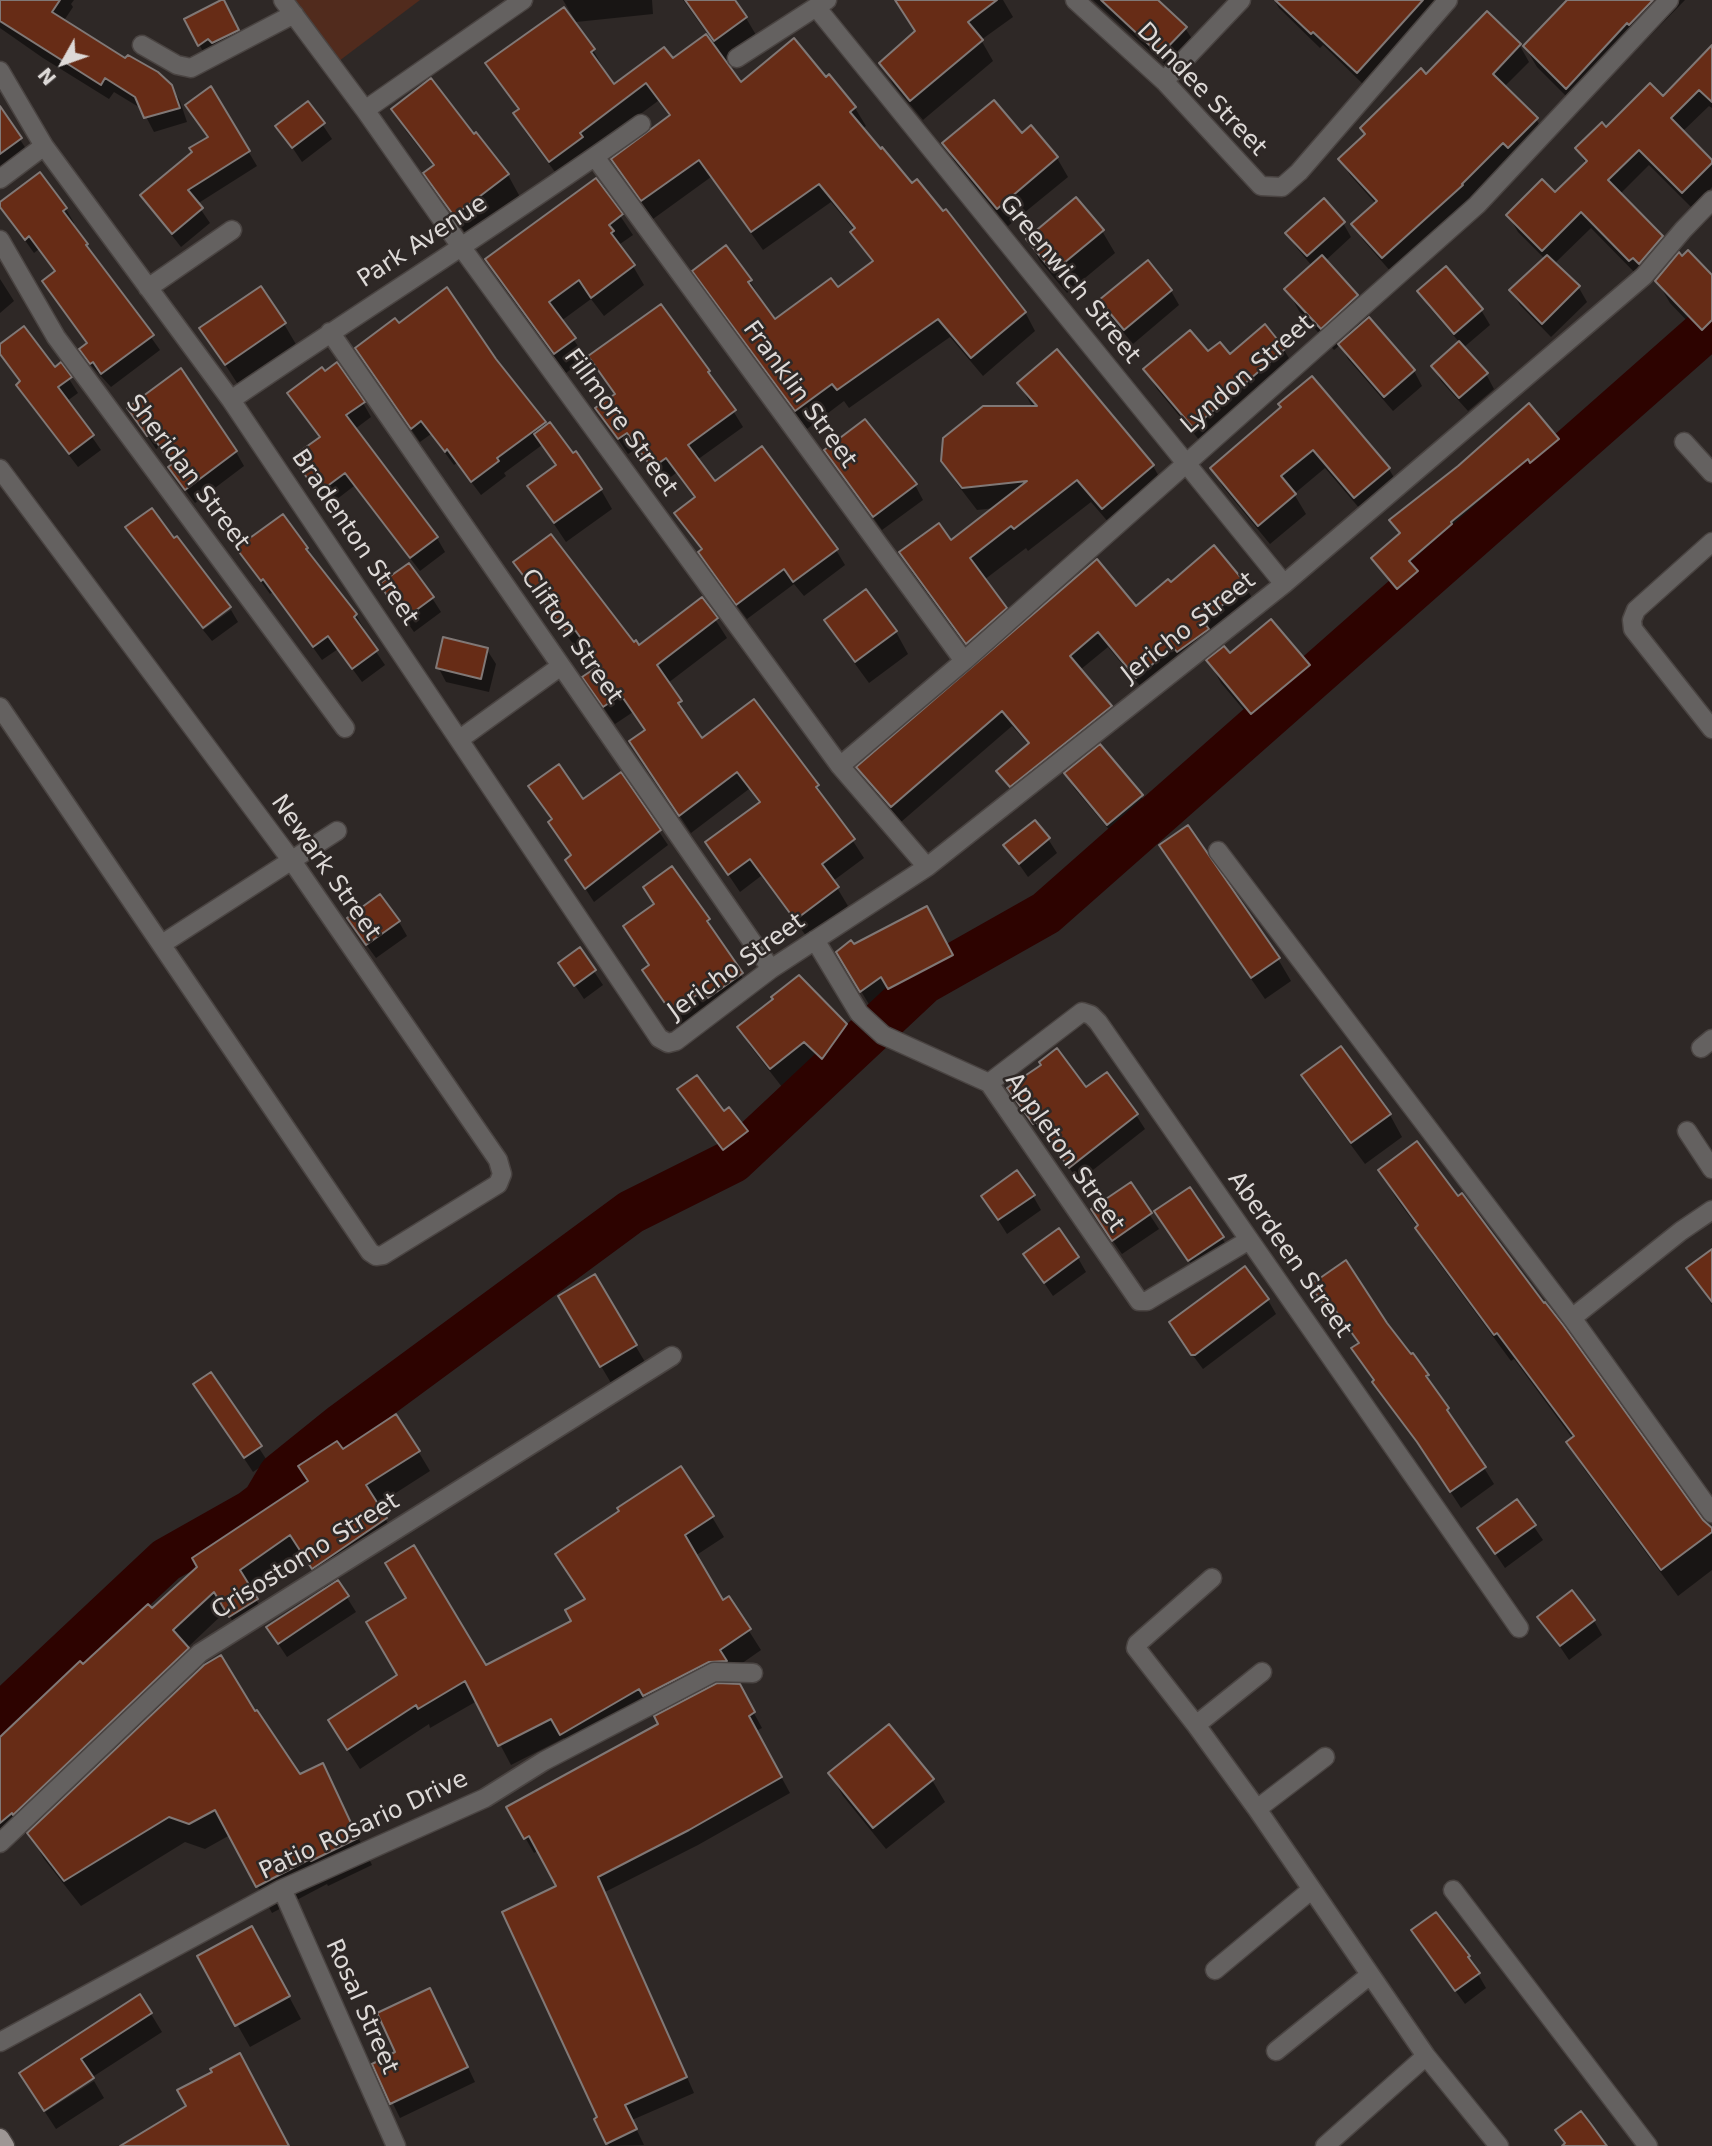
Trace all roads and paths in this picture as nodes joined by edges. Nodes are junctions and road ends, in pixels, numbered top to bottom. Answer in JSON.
{"nodes":[{"id":1,"x":523,"y":0,"type":"edge"},
{"id":2,"x":1075,"y":0,"type":"edge"},
{"id":3,"x":1241,"y":0,"type":"edge"},
{"id":4,"x":1448,"y":0,"type":"edge"},
{"id":5,"x":1669,"y":0,"type":"edge"},
{"id":6,"x":821,"y":4,"type":"edge"},
{"id":7,"x":289,"y":7,"type":"edge"},
{"id":8,"x":142,"y":45,"type":"dead end"},
{"id":9,"x":737,"y":58,"type":"dead end"},
{"id":10,"x":0,"y":71,"type":"edge"},
{"id":11,"x":1164,"y":81,"type":"junction"},
{"id":12,"x":365,"y":110,"type":"junction"},
{"id":13,"x":641,"y":124,"type":"dead end"},
{"id":14,"x":44,"y":146,"type":"junction"},
{"id":15,"x":595,"y":157,"type":"junction"},
{"id":16,"x":0,"y":179,"type":"edge"},
{"id":17,"x":1712,"y":200,"type":"edge"},
{"id":18,"x":232,"y":230,"type":"dead end"},
{"id":19,"x":0,"y":240,"type":"edge"},
{"id":20,"x":462,"y":248,"type":"junction"},
{"id":21,"x":148,"y":288,"type":"junction"},
{"id":22,"x":330,"y":332,"type":"junction"},
{"id":23,"x":232,"y":400,"type":"junction"},
{"id":24,"x":1684,"y":442,"type":"dead end"},
{"id":25,"x":1185,"y":463,"type":"junction"},
{"id":26,"x":0,"y":470,"type":"edge"},
{"id":27,"x":1712,"y":473,"type":"edge"},
{"id":28,"x":1712,"y":542,"type":"edge"},
{"id":29,"x":1284,"y":584,"type":"junction"},
{"id":30,"x":964,"y":661,"type":"junction"},
{"id":31,"x":562,"y":666,"type":"junction"},
{"id":32,"x":0,"y":707,"type":"edge"},
{"id":33,"x":345,"y":727,"type":"dead end"},
{"id":34,"x":1712,"y":729,"type":"edge"},
{"id":35,"x":460,"y":739,"type":"junction"},
{"id":36,"x":840,"y":766,"type":"junction"},
{"id":37,"x":337,"y":831,"type":"dead end"},
{"id":38,"x":1218,"y":852,"type":"dead end"},
{"id":39,"x":292,"y":861,"type":"junction"},
{"id":40,"x":927,"y":867,"type":"junction"},
{"id":41,"x":815,"y":940,"type":"junction"},
{"id":42,"x":162,"y":944,"type":"junction"},
{"id":43,"x":771,"y":969,"type":"junction"},
{"id":44,"x":659,"y":1038,"type":"joint"},
{"id":45,"x":989,"y":1083,"type":"junction"},
{"id":46,"x":1687,"y":1131,"type":"dead end"},
{"id":47,"x":1712,"y":1169,"type":"edge"},
{"id":48,"x":1712,"y":1210,"type":"edge"},
{"id":49,"x":1249,"y":1240,"type":"junction"},
{"id":50,"x":1572,"y":1318,"type":"junction"},
{"id":51,"x":672,"y":1356,"type":"dead end"},
{"id":52,"x":1712,"y":1513,"type":"edge"},
{"id":53,"x":1212,"y":1578,"type":"dead end"},
{"id":54,"x":1519,"y":1628,"type":"dead end"},
{"id":55,"x":1262,"y":1672,"type":"dead end"},
{"id":56,"x":753,"y":1673,"type":"dead end"},
{"id":57,"x":1196,"y":1725,"type":"junction"},
{"id":58,"x":1325,"y":1757,"type":"dead end"},
{"id":59,"x":1257,"y":1809,"type":"junction"},
{"id":60,"x":0,"y":1843,"type":"edge"},
{"id":61,"x":282,"y":1889,"type":"junction"},
{"id":62,"x":1311,"y":1890,"type":"junction"},
{"id":63,"x":1453,"y":1890,"type":"dead end"},
{"id":64,"x":1215,"y":1970,"type":"dead end"},
{"id":65,"x":1370,"y":1975,"type":"junction"},
{"id":66,"x":0,"y":2042,"type":"edge"},
{"id":67,"x":1276,"y":2051,"type":"dead end"},
{"id":68,"x":1426,"y":2056,"type":"junction"},
{"id":69,"x":0,"y":2138,"type":"edge"},
{"id":70,"x":5,"y":2146,"type":"edge"},
{"id":71,"x":395,"y":2146,"type":"edge"},
{"id":72,"x":1325,"y":2146,"type":"edge"},
{"id":73,"x":1499,"y":2146,"type":"edge"},
{"id":74,"x":1648,"y":2146,"type":"edge"}],
"edges":[{"from":1,"to":12,"type":"street"},
{"from":2,"to":11,"type":"street","name":"Dundee Street"},
{"from":3,"to":11,"type":"street"},
{"from":4,"to":11,"type":"street","name":"Dundee Street"},
{"from":5,"to":25,"type":"street","name":"Lyndon Street"},
{"from":6,"to":9,"type":"street"},
{"from":6,"to":25,"type":"street","name":"Greenwich Street"},
{"from":7,"to":8,"type":"street"},
{"from":7,"to":12,"type":"street","name":"Fillmore Street"},
{"from":10,"to":14,"type":"street","name":"Bradenton Street"},
{"from":12,"to":20,"type":"street","name":"Fillmore Street"},
{"from":13,"to":15,"type":"street","name":"Park Avenue"},
{"from":14,"to":16,"type":"street"},
{"from":14,"to":21,"type":"street","name":"Bradenton Street"},
{"from":15,"to":20,"type":"street","name":"Park Avenue"},
{"from":15,"to":30,"type":"street","name":"Franklin Street"},
{"from":17,"to":29,"type":"street","name":"Jericho Street"},
{"from":18,"to":21,"type":"street"},
{"from":19,"to":33,"type":"street","name":"Sheridan Street"},
{"from":20,"to":22,"type":"street","name":"Park Avenue"},
{"from":20,"to":36,"type":"street","name":"Fillmore Street"},
{"from":21,"to":23,"type":"street","name":"Bradenton Street"},
{"from":22,"to":23,"type":"street","name":"Park Avenue"},
{"from":22,"to":31,"type":"street","name":"Clifton Street"},
{"from":23,"to":35,"type":"street","name":"Bradenton Street"},
{"from":24,"to":27,"type":"street"},
{"from":25,"to":29,"type":"street","name":"Greenwich Street"},
{"from":25,"to":30,"type":"street","name":"Lyndon Street"},
{"from":26,"to":39,"type":"street","name":"Newark Street"},
{"from":28,"to":34,"type":"street"},
{"from":29,"to":40,"type":"street","name":"Jericho Street"},
{"from":30,"to":36,"type":"street","name":"Lyndon Street"},
{"from":31,"to":35,"type":"street"},
{"from":31,"to":43,"type":"street","name":"Clifton Street"},
{"from":32,"to":42,"type":"street"},
{"from":35,"to":44,"type":"street","name":"Bradenton Street"},
{"from":36,"to":40,"type":"street","name":"Fillmore Street"},
{"from":37,"to":39,"type":"street"},
{"from":38,"to":50,"type":"street"},
{"from":39,"to":42,"type":"street"},
{"from":39,"to":42,"type":"street","name":"Newark Street"},
{"from":40,"to":41,"type":"street","name":"Jericho Street"},
{"from":41,"to":43,"type":"street","name":"Jericho Street"},
{"from":41,"to":45,"type":"street","name":"Appleton Street"},
{"from":43,"to":44,"type":"street","name":"Jericho Street"},
{"from":45,"to":49,"type":"street","name":"Appleton Street"},
{"from":45,"to":49,"type":"street","name":"Aberdeen Street"},
{"from":46,"to":47,"type":"street"},
{"from":48,"to":50,"type":"street"},
{"from":49,"to":54,"type":"street","name":"Aberdeen Street"},
{"from":50,"to":52,"type":"street"},
{"from":51,"to":60,"type":"street","name":"Crisostomo Street"},
{"from":53,"to":57,"type":"street"},
{"from":55,"to":57,"type":"street"},
{"from":56,"to":61,"type":"street","name":"Patio Rosario Drive"},
{"from":57,"to":59,"type":"street"},
{"from":58,"to":59,"type":"street"},
{"from":59,"to":62,"type":"street"},
{"from":61,"to":66,"type":"street","name":"Patio Rosario Drive"},
{"from":61,"to":71,"type":"street","name":"Rosal Street"},
{"from":62,"to":64,"type":"street"},
{"from":62,"to":65,"type":"street"},
{"from":63,"to":74,"type":"street"},
{"from":65,"to":67,"type":"street"},
{"from":65,"to":68,"type":"street"},
{"from":68,"to":72,"type":"street"},
{"from":68,"to":73,"type":"street"},
{"from":69,"to":70,"type":"main road"}]}
